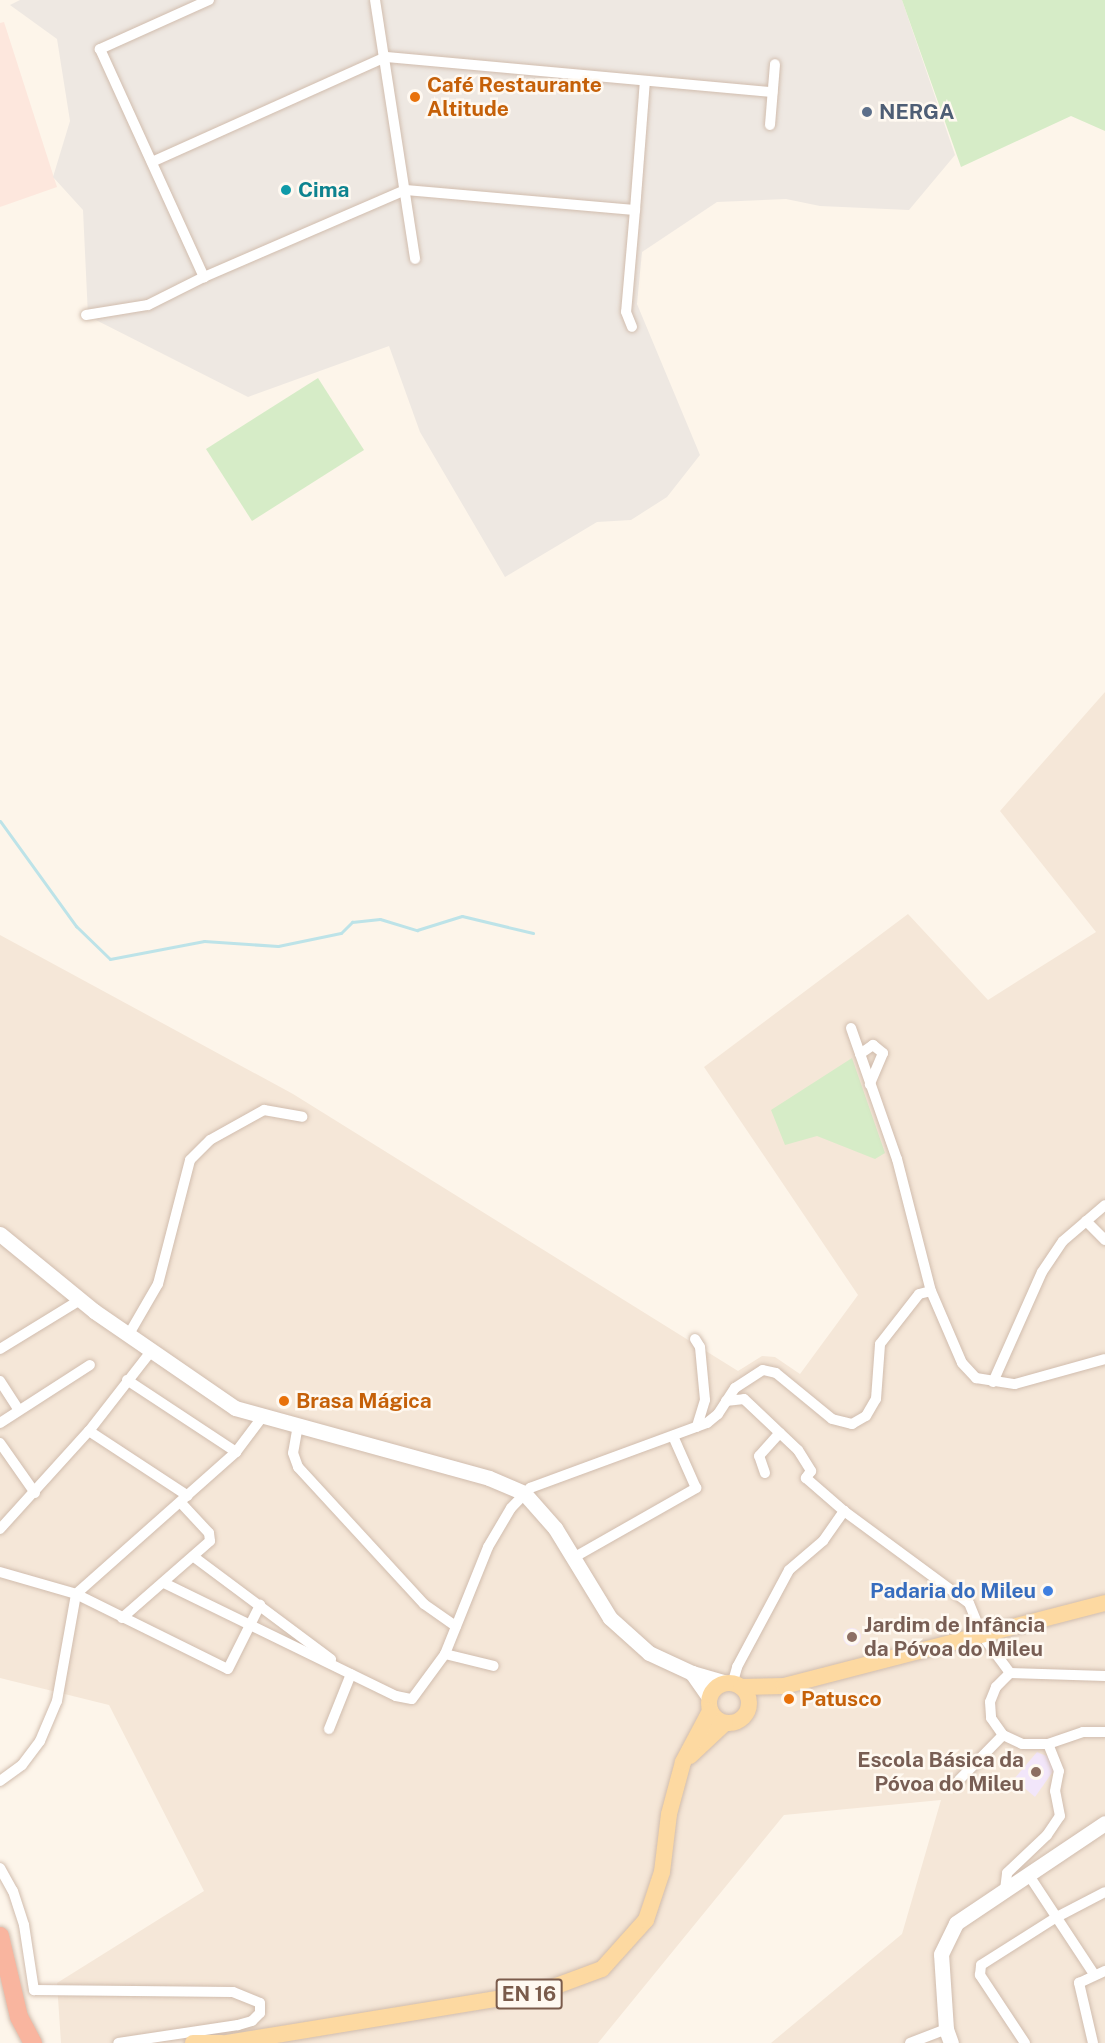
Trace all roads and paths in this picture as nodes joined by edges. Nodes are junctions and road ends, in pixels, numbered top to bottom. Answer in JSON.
{"nodes":[{"id":1,"x":208,"y":0,"type":"edge"},
{"id":2,"x":375,"y":0,"type":"edge"},
{"id":3,"x":386,"y":57,"type":"junction"},
{"id":4,"x":775,"y":64,"type":"dead end"},
{"id":5,"x":645,"y":81,"type":"junction"},
{"id":6,"x":772,"y":92,"type":"junction"},
{"id":7,"x":770,"y":124,"type":"dead end"},
{"id":8,"x":152,"y":162,"type":"junction"},
{"id":9,"x":405,"y":190,"type":"junction"},
{"id":10,"x":635,"y":210,"type":"junction"},
{"id":11,"x":415,"y":259,"type":"dead end"},
{"id":12,"x":204,"y":277,"type":"junction"},
{"id":13,"x":86,"y":315,"type":"dead end"},
{"id":14,"x":632,"y":327,"type":"dead end"},
{"id":15,"x":851,"y":1028,"type":"dead end"},
{"id":16,"x":860,"y":1054,"type":"junction"},
{"id":17,"x":870,"y":1084,"type":"junction"},
{"id":18,"x":302,"y":1117,"type":"dead end"},
{"id":19,"x":1105,"y":1205,"type":"edge"},
{"id":20,"x":1086,"y":1221,"type":"junction"},
{"id":21,"x":0,"y":1234,"type":"edge"},
{"id":22,"x":1105,"y":1240,"type":"edge"},
{"id":23,"x":931,"y":1291,"type":"junction"},
{"id":24,"x":80,"y":1300,"type":"junction"},
{"id":25,"x":129,"y":1334,"type":"junction"},
{"id":26,"x":695,"y":1339,"type":"dead end"},
{"id":27,"x":0,"y":1349,"type":"edge"},
{"id":28,"x":152,"y":1350,"type":"junction"},
{"id":29,"x":1105,"y":1359,"type":"edge"},
{"id":30,"x":90,"y":1365,"type":"dead end"},
{"id":31,"x":127,"y":1380,"type":"junction"},
{"id":32,"x":0,"y":1381,"type":"edge"},
{"id":33,"x":993,"y":1382,"type":"junction"},
{"id":34,"x":726,"y":1401,"type":"junction"},
{"id":35,"x":18,"y":1409,"type":"junction"},
{"id":36,"x":263,"y":1416,"type":"junction"},
{"id":37,"x":0,"y":1423,"type":"edge"},
{"id":38,"x":298,"y":1425,"type":"junction"},
{"id":39,"x":696,"y":1427,"type":"junction"},
{"id":40,"x":89,"y":1431,"type":"junction"},
{"id":41,"x":780,"y":1433,"type":"junction"},
{"id":42,"x":673,"y":1436,"type":"junction"},
{"id":43,"x":0,"y":1443,"type":"edge"},
{"id":44,"x":236,"y":1452,"type":"junction"},
{"id":45,"x":765,"y":1473,"type":"dead end"},
{"id":46,"x":35,"y":1493,"type":"junction"},
{"id":47,"x":531,"y":1493,"type":"junction"},
{"id":48,"x":184,"y":1499,"type":"junction"},
{"id":49,"x":844,"y":1511,"type":"junction"},
{"id":50,"x":0,"y":1529,"type":"edge"},
{"id":51,"x":194,"y":1557,"type":"junction"},
{"id":52,"x":573,"y":1558,"type":"junction"},
{"id":53,"x":0,"y":1572,"type":"edge"},
{"id":54,"x":164,"y":1583,"type":"junction"},
{"id":55,"x":76,"y":1594,"type":"junction"},
{"id":56,"x":1105,"y":1603,"type":"edge"},
{"id":57,"x":260,"y":1605,"type":"junction"},
{"id":58,"x":122,"y":1618,"type":"junction"},
{"id":59,"x":249,"y":1624,"type":"junction"},
{"id":60,"x":456,"y":1626,"type":"junction"},
{"id":61,"x":982,"y":1635,"type":"junction"},
{"id":62,"x":445,"y":1654,"type":"junction"},
{"id":63,"x":494,"y":1666,"type":"dead end"},
{"id":64,"x":341,"y":1667,"type":"junction"},
{"id":65,"x":692,"y":1673,"type":"junction"},
{"id":66,"x":1010,"y":1673,"type":"junction"},
{"id":67,"x":351,"y":1674,"type":"junction"},
{"id":68,"x":1105,"y":1676,"type":"edge"},
{"id":69,"x":733,"y":1685,"type":"junction"},
{"id":70,"x":784,"y":1686,"type":"junction"},
{"id":71,"x":709,"y":1704,"type":"junction"},
{"id":72,"x":749,"y":1709,"type":"junction"},
{"id":73,"x":725,"y":1723,"type":"junction"},
{"id":74,"x":329,"y":1729,"type":"dead end"},
{"id":75,"x":1105,"y":1732,"type":"edge"},
{"id":76,"x":1003,"y":1735,"type":"junction"},
{"id":77,"x":1048,"y":1743,"type":"junction"},
{"id":78,"x":683,"y":1762,"type":"junction"},
{"id":79,"x":959,"y":1780,"type":"dead end"},
{"id":80,"x":0,"y":1781,"type":"edge"},
{"id":81,"x":1105,"y":1823,"type":"edge"},
{"id":82,"x":0,"y":1868,"type":"edge"},
{"id":83,"x":1028,"y":1874,"type":"junction"},
{"id":84,"x":1005,"y":1890,"type":"junction"},
{"id":85,"x":1105,"y":1892,"type":"edge"},
{"id":86,"x":1054,"y":1918,"type":"junction"},
{"id":87,"x":0,"y":1936,"type":"edge"},
{"id":88,"x":1099,"y":1973,"type":"edge"},
{"id":89,"x":235,"y":2036,"type":"edge"},
{"id":90,"x":949,"y":2036,"type":"edge"},
{"id":91,"x":1105,"y":2040,"type":"edge"},
{"id":92,"x":33,"y":2043,"type":"edge"},
{"id":93,"x":117,"y":2043,"type":"edge"},
{"id":94,"x":193,"y":2043,"type":"edge"},
{"id":95,"x":222,"y":2043,"type":"edge"},
{"id":96,"x":910,"y":2043,"type":"edge"},
{"id":97,"x":1025,"y":2043,"type":"edge"},
{"id":98,"x":1094,"y":2043,"type":"edge"}],
"edges":[{"from":1,"to":8,"type":"street"},
{"from":2,"to":3,"type":"street"},
{"from":3,"to":5,"type":"street"},
{"from":3,"to":8,"type":"street"},
{"from":3,"to":9,"type":"street"},
{"from":4,"to":6,"type":"street"},
{"from":5,"to":6,"type":"street"},
{"from":5,"to":10,"type":"street"},
{"from":6,"to":7,"type":"street"},
{"from":8,"to":12,"type":"street"},
{"from":9,"to":10,"type":"street"},
{"from":9,"to":11,"type":"street"},
{"from":9,"to":12,"type":"street"},
{"from":10,"to":14,"type":"street"},
{"from":12,"to":13,"type":"street"},
{"from":15,"to":16,"type":"street"},
{"from":16,"to":17,"type":"street"},
{"from":16,"to":17,"type":"street"},
{"from":17,"to":23,"type":"street"},
{"from":18,"to":25,"type":"street"},
{"from":19,"to":20,"type":"street"},
{"from":20,"to":22,"type":"street"},
{"from":20,"to":33,"type":"street"},
{"from":21,"to":24,"type":"street"},
{"from":23,"to":33,"type":"street"},
{"from":23,"to":34,"type":"street"},
{"from":24,"to":25,"type":"street"},
{"from":24,"to":27,"type":"street"},
{"from":25,"to":28,"type":"street"},
{"from":26,"to":39,"type":"street"},
{"from":28,"to":31,"type":"street"},
{"from":28,"to":36,"type":"street"},
{"from":29,"to":33,"type":"street"},
{"from":30,"to":35,"type":"street"},
{"from":31,"to":40,"type":"street"},
{"from":31,"to":44,"type":"street"},
{"from":32,"to":35,"type":"street"},
{"from":34,"to":39,"type":"street"},
{"from":34,"to":41,"type":"street"},
{"from":35,"to":37,"type":"street"},
{"from":36,"to":38,"type":"street"},
{"from":36,"to":44,"type":"street"},
{"from":38,"to":47,"type":"street"},
{"from":38,"to":60,"type":"street"},
{"from":39,"to":42,"type":"street"},
{"from":40,"to":46,"type":"street"},
{"from":40,"to":48,"type":"street"},
{"from":41,"to":45,"type":"street"},
{"from":41,"to":49,"type":"street"},
{"from":42,"to":47,"type":"street"},
{"from":42,"to":52,"type":"street"},
{"from":43,"to":46,"type":"street"},
{"from":44,"to":48,"type":"street"},
{"from":46,"to":50,"type":"street"},
{"from":47,"to":52,"type":"street"},
{"from":47,"to":60,"type":"street"},
{"from":48,"to":51,"type":"street"},
{"from":48,"to":55,"type":"street"},
{"from":49,"to":61,"type":"street"},
{"from":49,"to":69,"type":"street"},
{"from":51,"to":54,"type":"street"},
{"from":51,"to":57,"type":"street"},
{"from":52,"to":65,"type":"street"},
{"from":53,"to":55,"type":"street"},
{"from":54,"to":58,"type":"street"},
{"from":54,"to":59,"type":"street"},
{"from":55,"to":58,"type":"street"},
{"from":55,"to":80,"type":"street"},
{"from":56,"to":61,"type":"main road"},
{"from":57,"to":59,"type":"street"},
{"from":57,"to":64,"type":"street"},
{"from":58,"to":59,"type":"street"},
{"from":59,"to":64,"type":"street"},
{"from":60,"to":62,"type":"street"},
{"from":61,"to":66,"type":"street"},
{"from":61,"to":70,"type":"main road"},
{"from":62,"to":63,"type":"street"},
{"from":62,"to":67,"type":"street"},
{"from":64,"to":67,"type":"street"},
{"from":65,"to":69,"type":"street"},
{"from":65,"to":71,"type":"street"},
{"from":66,"to":68,"type":"street"},
{"from":66,"to":76,"type":"street"},
{"from":67,"to":74,"type":"street"},
{"from":69,"to":70,"type":"main road"},
{"from":69,"to":71,"type":"main road","number":"EN 16"},
{"from":69,"to":72,"type":"main road"},
{"from":70,"to":72,"type":"main road"},
{"from":71,"to":73,"type":"main road"},
{"from":71,"to":78,"type":"main road","number":"EN 16"},
{"from":72,"to":73,"type":"main road"},
{"from":73,"to":78,"type":"main road"},
{"from":75,"to":77,"type":"street"},
{"from":76,"to":77,"type":"street"},
{"from":76,"to":79,"type":"street"},
{"from":77,"to":84,"type":"street"},
{"from":78,"to":89,"type":"main road","number":"EN 16"},
{"from":81,"to":83,"type":"street"},
{"from":82,"to":89,"type":"street"},
{"from":83,"to":84,"type":"street"},
{"from":83,"to":86,"type":"street"},
{"from":84,"to":90,"type":"street"},
{"from":85,"to":86,"type":"street"},
{"from":86,"to":88,"type":"street"},
{"from":86,"to":97,"type":"street"},
{"from":87,"to":92,"type":"highway"},
{"from":88,"to":98,"type":"street"},
{"from":89,"to":93,"type":"street"},
{"from":90,"to":96,"type":"street"},
{"from":91,"to":98,"type":"street"},
{"from":94,"to":95,"type":"main road"}]}
